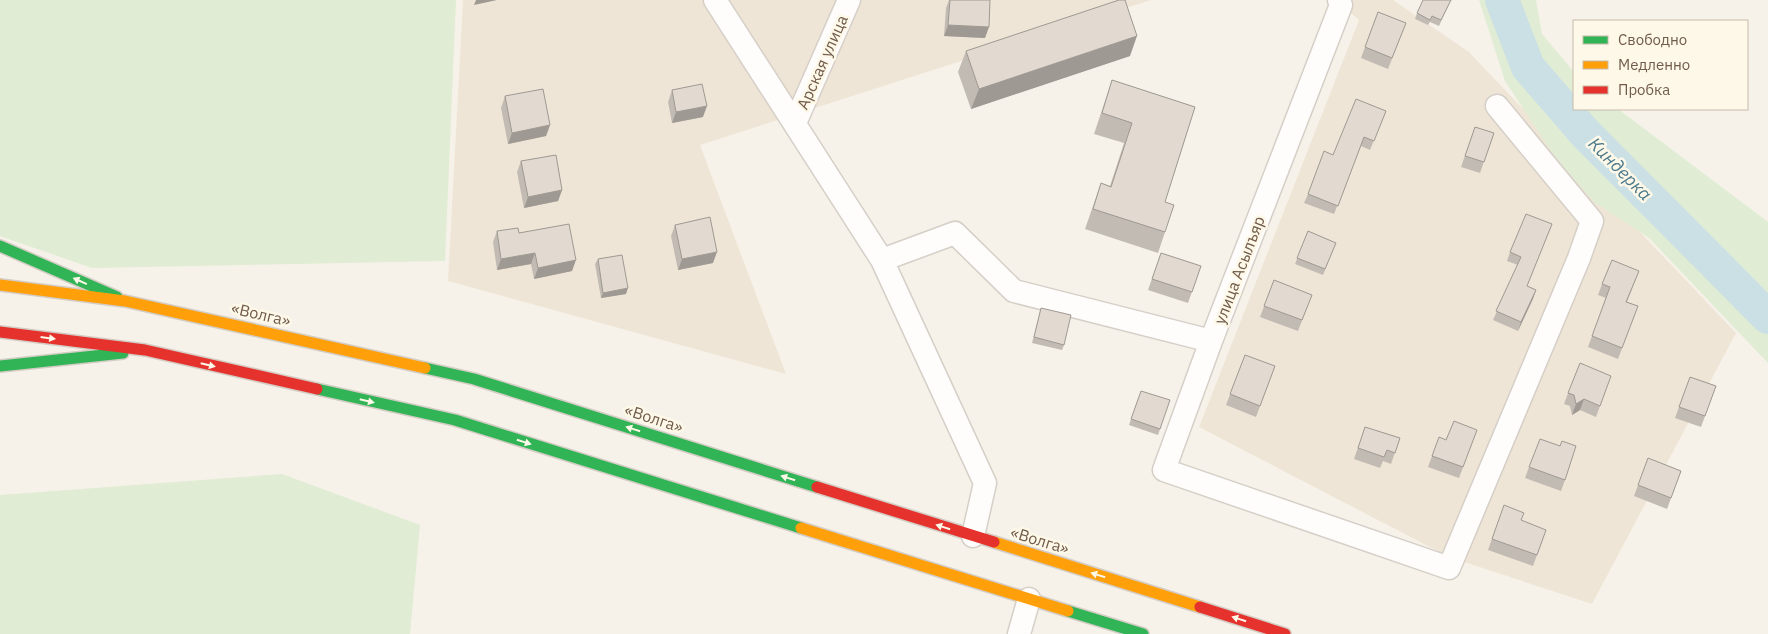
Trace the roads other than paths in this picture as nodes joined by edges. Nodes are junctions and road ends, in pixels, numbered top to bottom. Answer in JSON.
{"nodes":[{"id":1,"x":714,"y":0,"type":"edge"},
{"id":2,"x":849,"y":0,"type":"edge"},
{"id":3,"x":1339,"y":0,"type":"edge"},
{"id":4,"x":1497,"y":106,"type":"dead end"},
{"id":5,"x":795,"y":123,"type":"junction"},
{"id":6,"x":0,"y":246,"type":"edge"},
{"id":7,"x":882,"y":260,"type":"junction"},
{"id":8,"x":0,"y":285,"type":"edge"},
{"id":9,"x":125,"y":301,"type":"junction"},
{"id":10,"x":0,"y":332,"type":"edge"},
{"id":11,"x":1211,"y":341,"type":"junction"},
{"id":12,"x":145,"y":350,"type":"junction"},
{"id":13,"x":0,"y":366,"type":"edge"},
{"id":14,"x":973,"y":536,"type":"junction"},
{"id":15,"x":1029,"y":598,"type":"junction"},
{"id":16,"x":1019,"y":634,"type":"edge"},
{"id":17,"x":1143,"y":634,"type":"edge"},
{"id":18,"x":1286,"y":634,"type":"edge"}],
"edges":[{"from":1,"to":5,"type":"street"},
{"from":2,"to":5,"type":"street","name":"Арская улица"},
{"from":3,"to":11,"type":"street","name":"улица Асылъяр"},
{"from":4,"to":11,"type":"street"},
{"from":5,"to":7,"type":"street"},
{"from":9,"to":6,"type":"main road","one_way":true},
{"from":7,"to":11,"type":"street","name":"улица Асылъяр"},
{"from":7,"to":14,"type":"street"},
{"from":8,"to":9,"type":"main road","name":"«Волга»"},
{"from":14,"to":9,"type":"main road","name":"«Волга»","one_way":true},
{"from":10,"to":12,"type":"main road","one_way":true},
{"from":12,"to":13,"type":"main road"},
{"from":12,"to":15,"type":"main road","one_way":true},
{"from":18,"to":14,"type":"main road","name":"«Волга»","one_way":true},
{"from":15,"to":16,"type":"street"},
{"from":15,"to":17,"type":"main road"}]}
